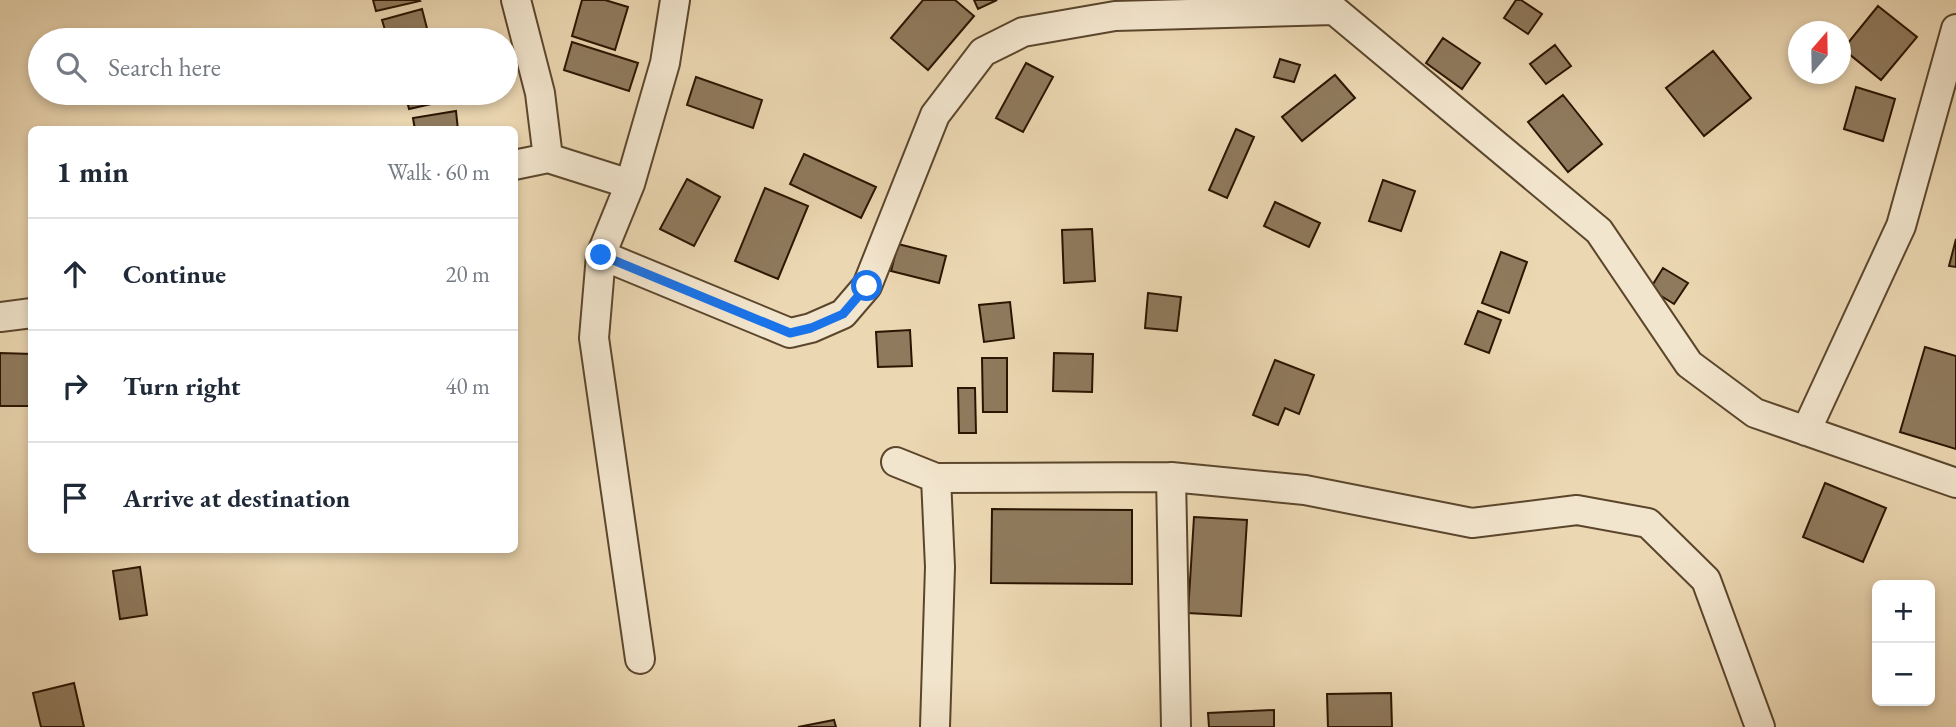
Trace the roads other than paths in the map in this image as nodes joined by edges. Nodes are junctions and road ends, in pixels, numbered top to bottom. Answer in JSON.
{"nodes":[{"id":1,"x":516,"y":0,"type":"edge"},
{"id":2,"x":675,"y":0,"type":"edge"},
{"id":3,"x":1956,"y":29,"type":"edge"},
{"id":4,"x":548,"y":158,"type":"junction"},
{"id":5,"x":518,"y":164,"type":"edge"},
{"id":6,"x":630,"y":184,"type":"junction"},
{"id":7,"x":601,"y":255,"type":"junction"},
{"id":8,"x":28,"y":314,"type":"edge"},
{"id":9,"x":0,"y":317,"type":"edge"},
{"id":10,"x":1806,"y":431,"type":"junction"},
{"id":11,"x":896,"y":462,"type":"dead end"},
{"id":12,"x":1171,"y":477,"type":"junction"},
{"id":13,"x":936,"y":478,"type":"junction"},
{"id":14,"x":1956,"y":483,"type":"edge"},
{"id":15,"x":640,"y":659,"type":"dead end"},
{"id":16,"x":935,"y":727,"type":"edge"},
{"id":17,"x":1176,"y":727,"type":"edge"},
{"id":18,"x":1760,"y":727,"type":"edge"}],
"edges":[{"from":1,"to":4,"type":"street"},
{"from":2,"to":6,"type":"street"},
{"from":3,"to":10,"type":"street"},
{"from":4,"to":5,"type":"street"},
{"from":4,"to":6,"type":"street"},
{"from":6,"to":7,"type":"street"},
{"from":7,"to":10,"type":"street"},
{"from":7,"to":15,"type":"street"},
{"from":8,"to":9,"type":"street"},
{"from":10,"to":14,"type":"street"},
{"from":11,"to":13,"type":"street"},
{"from":12,"to":13,"type":"street"},
{"from":12,"to":17,"type":"street"},
{"from":12,"to":18,"type":"street"},
{"from":13,"to":16,"type":"street"}]}
